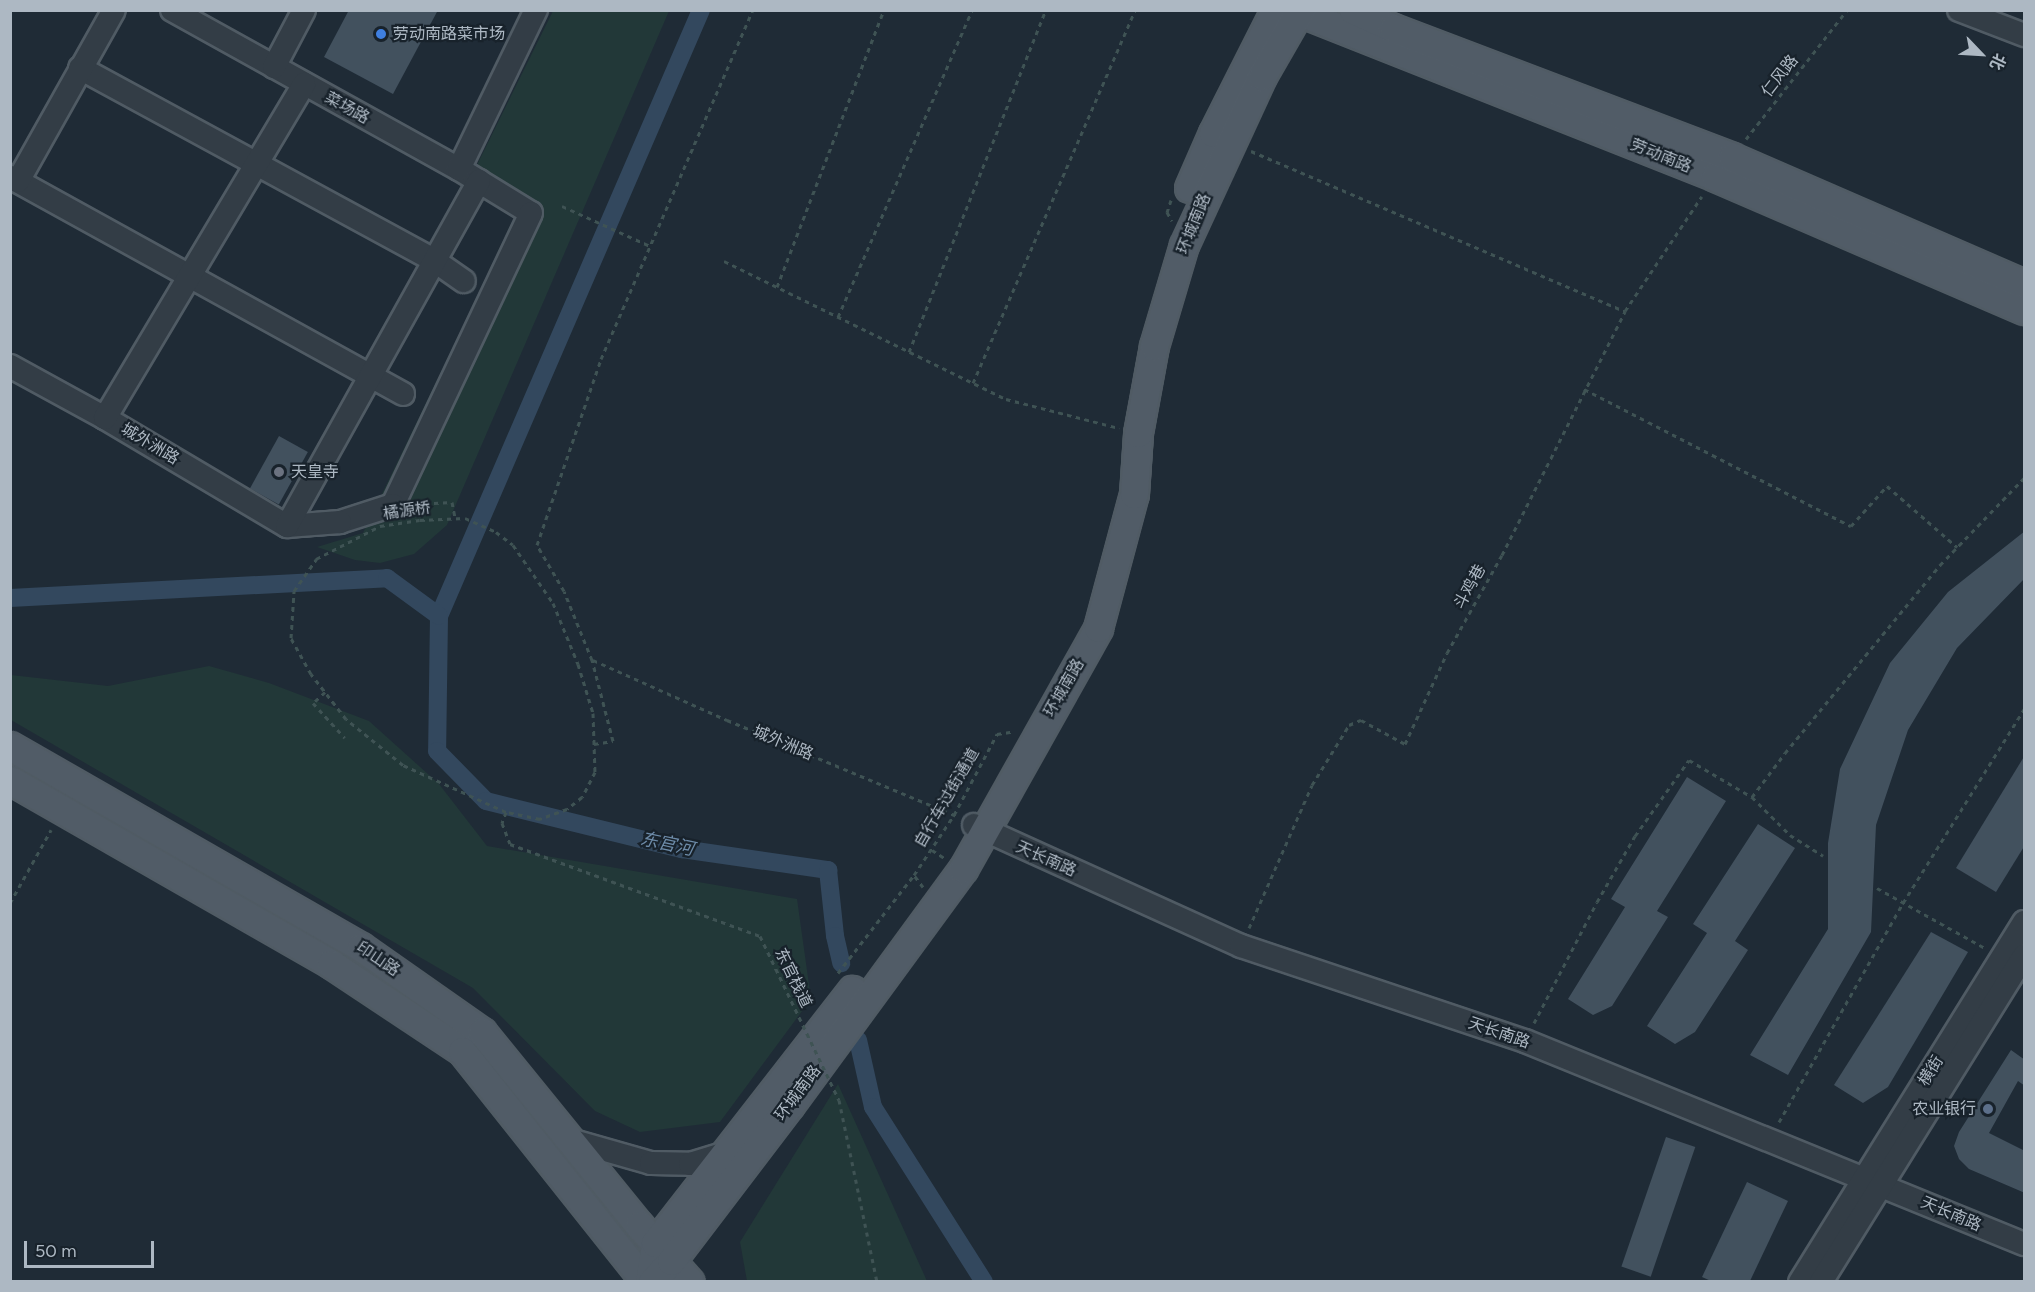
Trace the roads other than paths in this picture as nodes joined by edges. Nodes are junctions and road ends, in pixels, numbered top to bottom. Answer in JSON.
{"nodes":[{"id":1,"x":114,"y":10,"type":"edge"},
{"id":2,"x":172,"y":10,"type":"edge"},
{"id":3,"x":304,"y":10,"type":"edge"},
{"id":4,"x":536,"y":10,"type":"edge"},
{"id":5,"x":1353,"y":10,"type":"edge"},
{"id":6,"x":1959,"y":10,"type":"edge"},
{"id":7,"x":1292,"y":11,"type":"edge"},
{"id":8,"x":2025,"y":35,"type":"edge"},
{"id":9,"x":274,"y":67,"type":"junction"},
{"id":10,"x":80,"y":68,"type":"junction"},
{"id":11,"x":304,"y":84,"type":"junction"},
{"id":12,"x":256,"y":166,"type":"junction"},
{"id":13,"x":1724,"y":167,"type":"junction"},
{"id":14,"x":459,"y":169,"type":"junction"},
{"id":15,"x":14,"y":179,"type":"edge"},
{"id":16,"x":478,"y":181,"type":"junction"},
{"id":17,"x":435,"y":261,"type":"junction"},
{"id":18,"x":192,"y":275,"type":"junction"},
{"id":19,"x":464,"y":281,"type":"dead end"},
{"id":20,"x":2025,"y":284,"type":"edge"},
{"id":21,"x":2025,"y":310,"type":"edge"},
{"id":22,"x":10,"y":366,"type":"edge"},
{"id":23,"x":370,"y":378,"type":"junction"},
{"id":24,"x":403,"y":394,"type":"dead end"},
{"id":25,"x":105,"y":418,"type":"junction"},
{"id":26,"x":287,"y":526,"type":"junction"},
{"id":27,"x":10,"y":746,"type":"edge"},
{"id":28,"x":10,"y":780,"type":"edge"},
{"id":29,"x":972,"y":824,"type":"junction"},
{"id":30,"x":2025,"y":922,"type":"edge"},
{"id":31,"x":2025,"y":956,"type":"edge"},
{"id":32,"x":570,"y":1140,"type":"junction"},
{"id":33,"x":729,"y":1152,"type":"junction"},
{"id":34,"x":1873,"y":1181,"type":"junction"},
{"id":35,"x":2025,"y":1244,"type":"edge"},
{"id":36,"x":663,"y":1252,"type":"junction"},
{"id":37,"x":649,"y":1281,"type":"edge"},
{"id":38,"x":690,"y":1281,"type":"edge"},
{"id":39,"x":1800,"y":1281,"type":"edge"},
{"id":40,"x":1821,"y":1281,"type":"edge"}],
"edges":[{"from":1,"to":10,"type":"street"},
{"from":2,"to":9,"type":"street","name":"菜场路"},
{"from":3,"to":9,"type":"street"},
{"from":4,"to":14,"type":"street"},
{"from":5,"to":13,"type":"main road","name":"劳动南路"},
{"from":6,"to":8,"type":"street"},
{"from":7,"to":13,"type":"main road","name":"劳动南路"},
{"from":7,"to":29,"type":"main road"},
{"from":7,"to":29,"type":"main road","name":"环城南路"},
{"from":9,"to":11,"type":"street","name":"菜场路"},
{"from":10,"to":12,"type":"street"},
{"from":10,"to":15,"type":"street"},
{"from":11,"to":12,"type":"street"},
{"from":11,"to":14,"type":"street","name":"菜场路"},
{"from":12,"to":17,"type":"street"},
{"from":12,"to":18,"type":"street"},
{"from":13,"to":20,"type":"main road","name":"劳动南路"},
{"from":13,"to":21,"type":"main road","name":"劳动南路"},
{"from":14,"to":16,"type":"street","name":"菜场路"},
{"from":15,"to":18,"type":"street"},
{"from":16,"to":17,"type":"street"},
{"from":16,"to":26,"type":"street","name":"菜场路"},
{"from":17,"to":19,"type":"street"},
{"from":17,"to":23,"type":"street"},
{"from":18,"to":23,"type":"street"},
{"from":18,"to":25,"type":"street"},
{"from":22,"to":25,"type":"street","name":"城外洲路"},
{"from":23,"to":24,"type":"street"},
{"from":23,"to":26,"type":"street"},
{"from":25,"to":26,"type":"street","name":"城外洲路"},
{"from":27,"to":32,"type":"main road","name":"印山路"},
{"from":28,"to":37,"type":"main road","name":"印山路"},
{"from":29,"to":33,"type":"main road"},
{"from":29,"to":34,"type":"street","name":"天长南路"},
{"from":29,"to":36,"type":"main road","name":"环城南路"},
{"from":30,"to":34,"type":"street","name":"横街"},
{"from":31,"to":34,"type":"street","name":"横街"},
{"from":32,"to":33,"type":"street"},
{"from":32,"to":36,"type":"main road","name":"印山路"},
{"from":33,"to":36,"type":"main road"},
{"from":34,"to":35,"type":"street","name":"天长南路"},
{"from":34,"to":39,"type":"street","name":"横街"},
{"from":34,"to":40,"type":"street","name":"横街"},
{"from":36,"to":37,"type":"main road","name":"环城南路"},
{"from":36,"to":38,"type":"main road","name":"印山路"}]}
